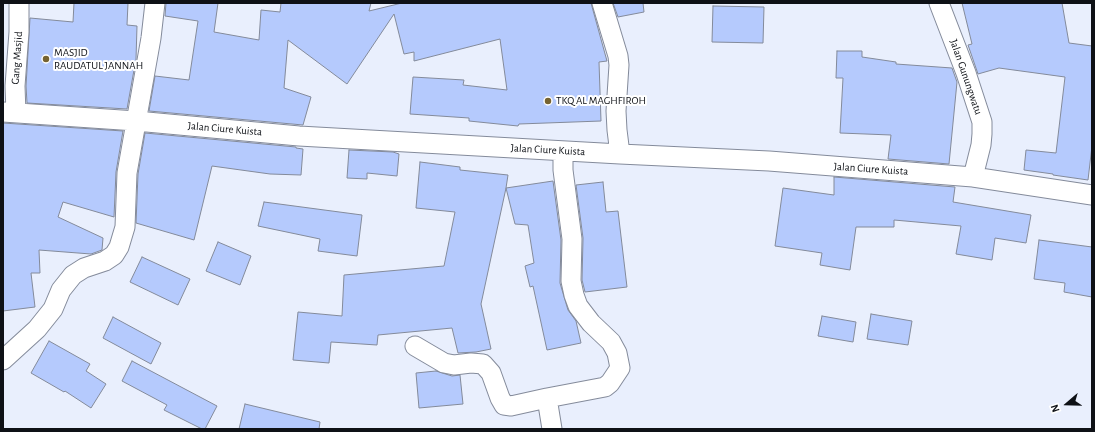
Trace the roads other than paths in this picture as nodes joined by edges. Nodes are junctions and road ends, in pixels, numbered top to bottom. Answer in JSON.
{"nodes":[{"id":1,"x":19,"y":3,"type":"edge"},
{"id":2,"x":155,"y":3,"type":"edge"},
{"id":3,"x":602,"y":3,"type":"edge"},
{"id":4,"x":939,"y":3,"type":"edge"},
{"id":5,"x":9,"y":113,"type":"edge"},
{"id":6,"x":136,"y":121,"type":"junction"},
{"id":7,"x":563,"y":151,"type":"junction"},
{"id":8,"x":620,"y":154,"type":"junction"},
{"id":9,"x":973,"y":177,"type":"junction"},
{"id":10,"x":1092,"y":195,"type":"edge"},
{"id":11,"x":415,"y":346,"type":"dead end"},
{"id":12,"x":3,"y":360,"type":"edge"},
{"id":13,"x":546,"y":398,"type":"junction"},
{"id":14,"x":552,"y":429,"type":"edge"}],
"edges":[{"from":1,"to":5,"type":"street","name":"Gang Masjid"},
{"from":2,"to":6,"type":"street"},
{"from":3,"to":8,"type":"street"},
{"from":4,"to":9,"type":"street","name":"Jalan Gunungwatu"},
{"from":5,"to":6,"type":"street","name":"Jalan Ciure Kuista"},
{"from":6,"to":7,"type":"street","name":"Jalan Ciure Kuista"},
{"from":6,"to":12,"type":"street"},
{"from":7,"to":8,"type":"street","name":"Jalan Ciure Kuista"},
{"from":7,"to":13,"type":"street"},
{"from":8,"to":9,"type":"street","name":"Jalan Ciure Kuista"},
{"from":9,"to":10,"type":"street","name":"Jalan Ciure Kuista"},
{"from":11,"to":13,"type":"street"},
{"from":13,"to":14,"type":"street"}]}
